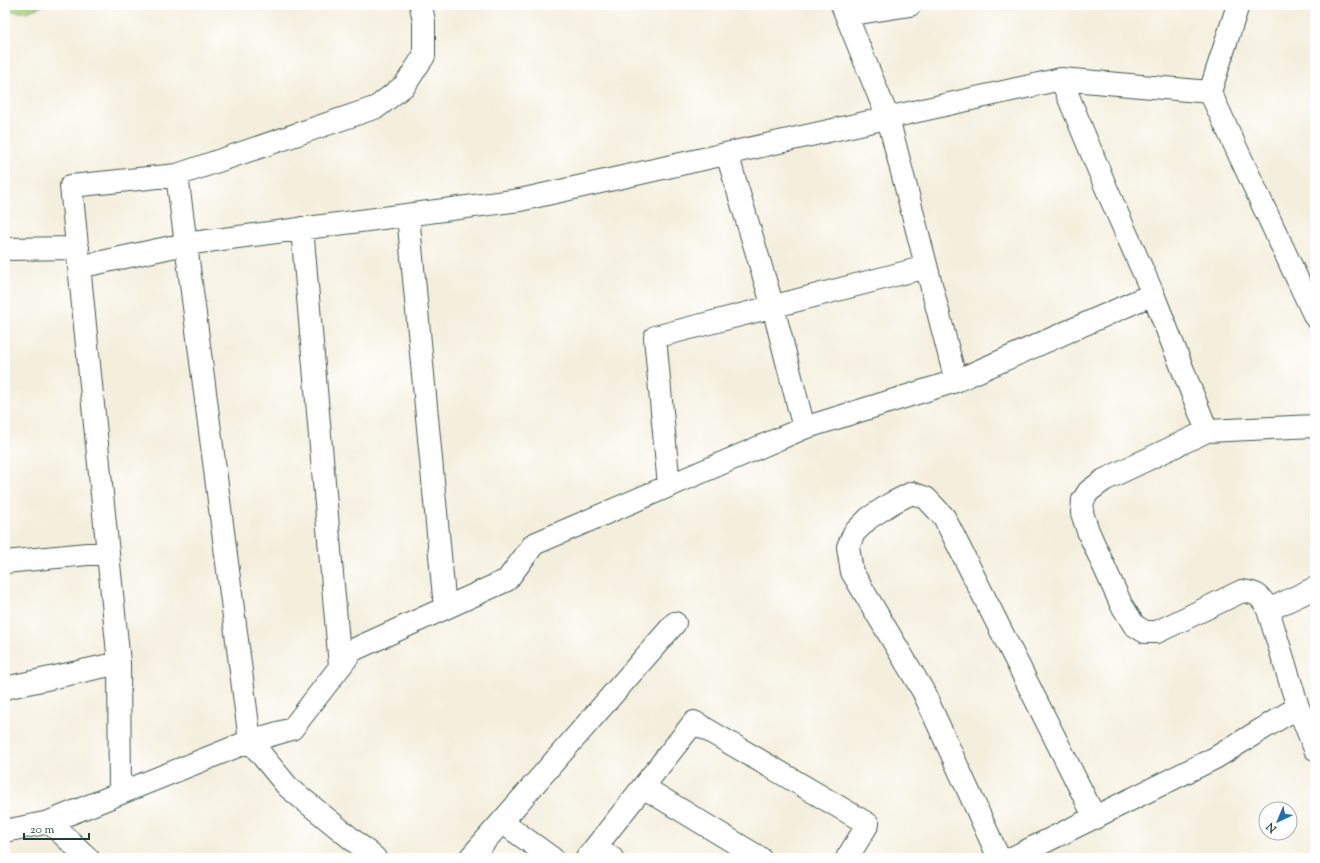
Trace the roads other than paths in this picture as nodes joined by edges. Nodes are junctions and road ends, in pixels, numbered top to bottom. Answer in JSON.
{"nodes":[{"id":1,"x":421,"y":5,"type":"edge"},
{"id":2,"x":910,"y":5,"type":"edge"},
{"id":3,"x":1238,"y":5,"type":"edge"},
{"id":4,"x":844,"y":10,"type":"edge"},
{"id":5,"x":1062,"y":79,"type":"junction"},
{"id":6,"x":1210,"y":92,"type":"junction"},
{"id":7,"x":888,"y":118,"type":"junction"},
{"id":8,"x":727,"y":154,"type":"junction"},
{"id":9,"x":177,"y":175,"type":"junction"},
{"id":10,"x":408,"y":215,"type":"junction"},
{"id":11,"x":302,"y":228,"type":"junction"},
{"id":12,"x":185,"y":244,"type":"junction"},
{"id":13,"x":5,"y":249,"type":"edge"},
{"id":14,"x":78,"y":257,"type":"junction"},
{"id":15,"x":926,"y":267,"type":"junction"},
{"id":16,"x":1154,"y":294,"type":"junction"},
{"id":17,"x":774,"y":307,"type":"junction"},
{"id":18,"x":1315,"y":317,"type":"edge"},
{"id":19,"x":956,"y":380,"type":"junction"},
{"id":20,"x":1315,"y":426,"type":"edge"},
{"id":21,"x":804,"y":428,"type":"junction"},
{"id":22,"x":1207,"y":431,"type":"junction"},
{"id":23,"x":669,"y":486,"type":"junction"},
{"id":24,"x":108,"y":552,"type":"junction"},
{"id":25,"x":5,"y":562,"type":"edge"},
{"id":26,"x":1315,"y":588,"type":"edge"},
{"id":27,"x":445,"y":608,"type":"junction"},
{"id":28,"x":1268,"y":610,"type":"junction"},
{"id":29,"x":675,"y":623,"type":"dead end"},
{"id":30,"x":119,"y":663,"type":"junction"},
{"id":31,"x":340,"y":666,"type":"junction"},
{"id":32,"x":5,"y":688,"type":"edge"},
{"id":33,"x":1298,"y":707,"type":"junction"},
{"id":34,"x":250,"y":741,"type":"junction"},
{"id":35,"x":1315,"y":749,"type":"edge"},
{"id":36,"x":643,"y":787,"type":"junction"},
{"id":37,"x":120,"y":793,"type":"junction"},
{"id":38,"x":1095,"y":818,"type":"junction"},
{"id":39,"x":50,"y":822,"type":"junction"},
{"id":40,"x":502,"y":822,"type":"junction"},
{"id":41,"x":5,"y":831,"type":"edge"},
{"id":42,"x":598,"y":855,"type":"edge"},
{"id":43,"x":88,"y":858,"type":"edge"},
{"id":44,"x":375,"y":858,"type":"edge"},
{"id":45,"x":470,"y":858,"type":"edge"},
{"id":46,"x":552,"y":858,"type":"edge"},
{"id":47,"x":760,"y":858,"type":"edge"},
{"id":48,"x":847,"y":858,"type":"edge"},
{"id":49,"x":999,"y":858,"type":"edge"},
{"id":50,"x":1012,"y":858,"type":"edge"}],
"edges":[{"from":1,"to":9,"type":"street"},
{"from":2,"to":4,"type":"street"},
{"from":3,"to":6,"type":"street"},
{"from":4,"to":7,"type":"street"},
{"from":5,"to":6,"type":"street"},
{"from":5,"to":7,"type":"street"},
{"from":5,"to":16,"type":"street"},
{"from":6,"to":18,"type":"street"},
{"from":7,"to":8,"type":"street"},
{"from":7,"to":15,"type":"street"},
{"from":8,"to":10,"type":"street"},
{"from":8,"to":17,"type":"street"},
{"from":9,"to":12,"type":"street"},
{"from":9,"to":14,"type":"street"},
{"from":10,"to":11,"type":"street"},
{"from":10,"to":27,"type":"street"},
{"from":11,"to":12,"type":"street"},
{"from":11,"to":31,"type":"street"},
{"from":12,"to":14,"type":"street"},
{"from":12,"to":34,"type":"street"},
{"from":13,"to":14,"type":"street"},
{"from":14,"to":24,"type":"street"},
{"from":15,"to":17,"type":"street"},
{"from":15,"to":19,"type":"street"},
{"from":16,"to":19,"type":"street"},
{"from":16,"to":22,"type":"street"},
{"from":17,"to":21,"type":"street"},
{"from":17,"to":23,"type":"street"},
{"from":19,"to":21,"type":"street"},
{"from":20,"to":22,"type":"street"},
{"from":21,"to":23,"type":"street"},
{"from":22,"to":28,"type":"street"},
{"from":23,"to":27,"type":"street"},
{"from":24,"to":25,"type":"street"},
{"from":24,"to":30,"type":"street"},
{"from":26,"to":28,"type":"street"},
{"from":27,"to":31,"type":"street"},
{"from":28,"to":33,"type":"street"},
{"from":29,"to":40,"type":"street"},
{"from":30,"to":32,"type":"street"},
{"from":30,"to":37,"type":"street"},
{"from":31,"to":34,"type":"street"},
{"from":33,"to":35,"type":"street"},
{"from":33,"to":38,"type":"street"},
{"from":34,"to":37,"type":"street"},
{"from":34,"to":44,"type":"street"},
{"from":36,"to":42,"type":"street"},
{"from":36,"to":47,"type":"street"},
{"from":36,"to":48,"type":"street"},
{"from":37,"to":39,"type":"street"},
{"from":38,"to":49,"type":"street"},
{"from":38,"to":50,"type":"street"},
{"from":39,"to":41,"type":"street"},
{"from":39,"to":43,"type":"street"},
{"from":40,"to":45,"type":"street"},
{"from":40,"to":46,"type":"street"}]}
